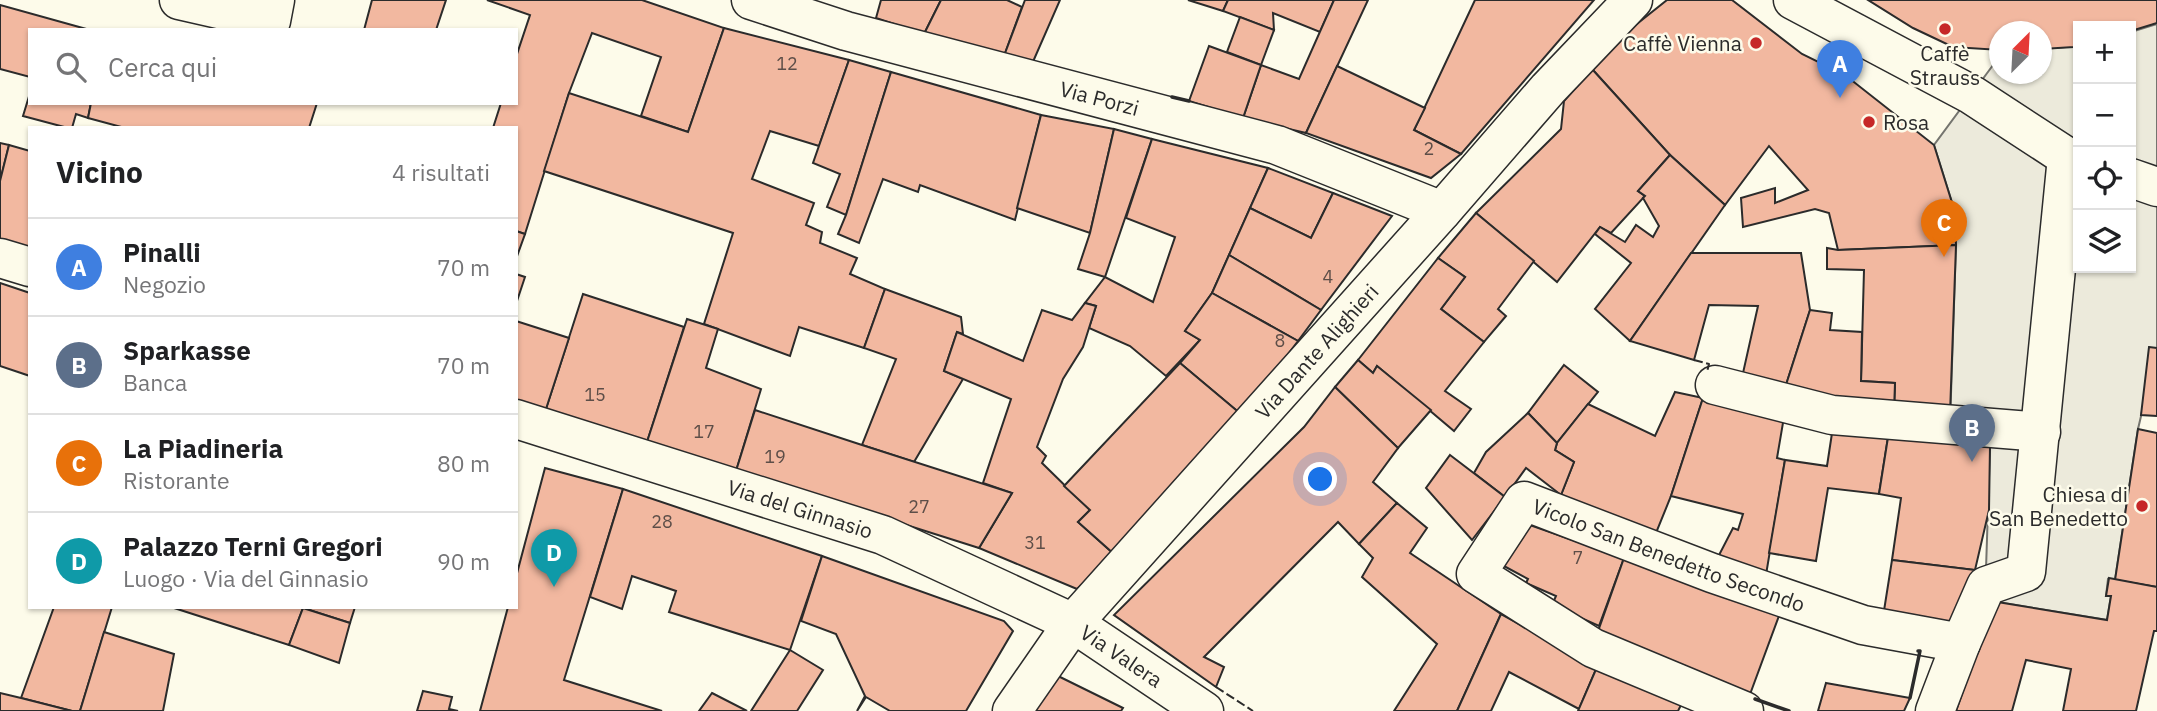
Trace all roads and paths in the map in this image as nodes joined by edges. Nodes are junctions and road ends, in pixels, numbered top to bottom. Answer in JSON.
{"nodes":[{"id":1,"x":179,"y":0,"type":"edge"},
{"id":2,"x":275,"y":0,"type":"edge"},
{"id":3,"x":751,"y":0,"type":"edge"},
{"id":4,"x":1633,"y":0,"type":"edge"},
{"id":5,"x":1793,"y":0,"type":"edge"},
{"id":6,"x":851,"y":16,"type":"edge"},
{"id":7,"x":2073,"y":159,"type":"edge"},
{"id":8,"x":2136,"y":180,"type":"edge"},
{"id":9,"x":2157,"y":187,"type":"edge"},
{"id":10,"x":1443,"y":211,"type":"junction"},
{"id":11,"x":0,"y":258,"type":"edge"},
{"id":12,"x":28,"y":266,"type":"edge"},
{"id":13,"x":1715,"y":385,"type":"dead end"},
{"id":14,"x":518,"y":420,"type":"edge"},
{"id":15,"x":2042,"y":432,"type":"junction"},
{"id":16,"x":1073,"y":623,"type":"junction"},
{"id":17,"x":1961,"y":643,"type":"junction"},
{"id":18,"x":1012,"y":711,"type":"edge"},
{"id":19,"x":1204,"y":711,"type":"edge"},
{"id":20,"x":1744,"y":711,"type":"edge"},
{"id":21,"x":1936,"y":711,"type":"edge"}],
"edges":[{"from":1,"to":2,"type":"street"},
{"from":3,"to":6,"type":"street","name":"Via Porzi"},
{"from":4,"to":10,"type":"street","name":"Via Dante Alighieri"},
{"from":5,"to":7,"type":"street"},
{"from":6,"to":10,"type":"street","name":"Via Porzi"},
{"from":7,"to":15,"type":"street"},
{"from":8,"to":9,"type":"street"},
{"from":10,"to":16,"type":"street","name":"Via Dante Alighieri"},
{"from":11,"to":12,"type":"street"},
{"from":13,"to":15,"type":"street"},
{"from":14,"to":16,"type":"street","name":"Via del Ginnasio"},
{"from":15,"to":17,"type":"street"},
{"from":16,"to":18,"type":"street","name":"Via Dante Alighieri"},
{"from":16,"to":19,"type":"street","name":"Via Valera"},
{"from":17,"to":20,"type":"street","name":"Vicolo San Benedetto Secondo"},
{"from":17,"to":21,"type":"street"}]}
